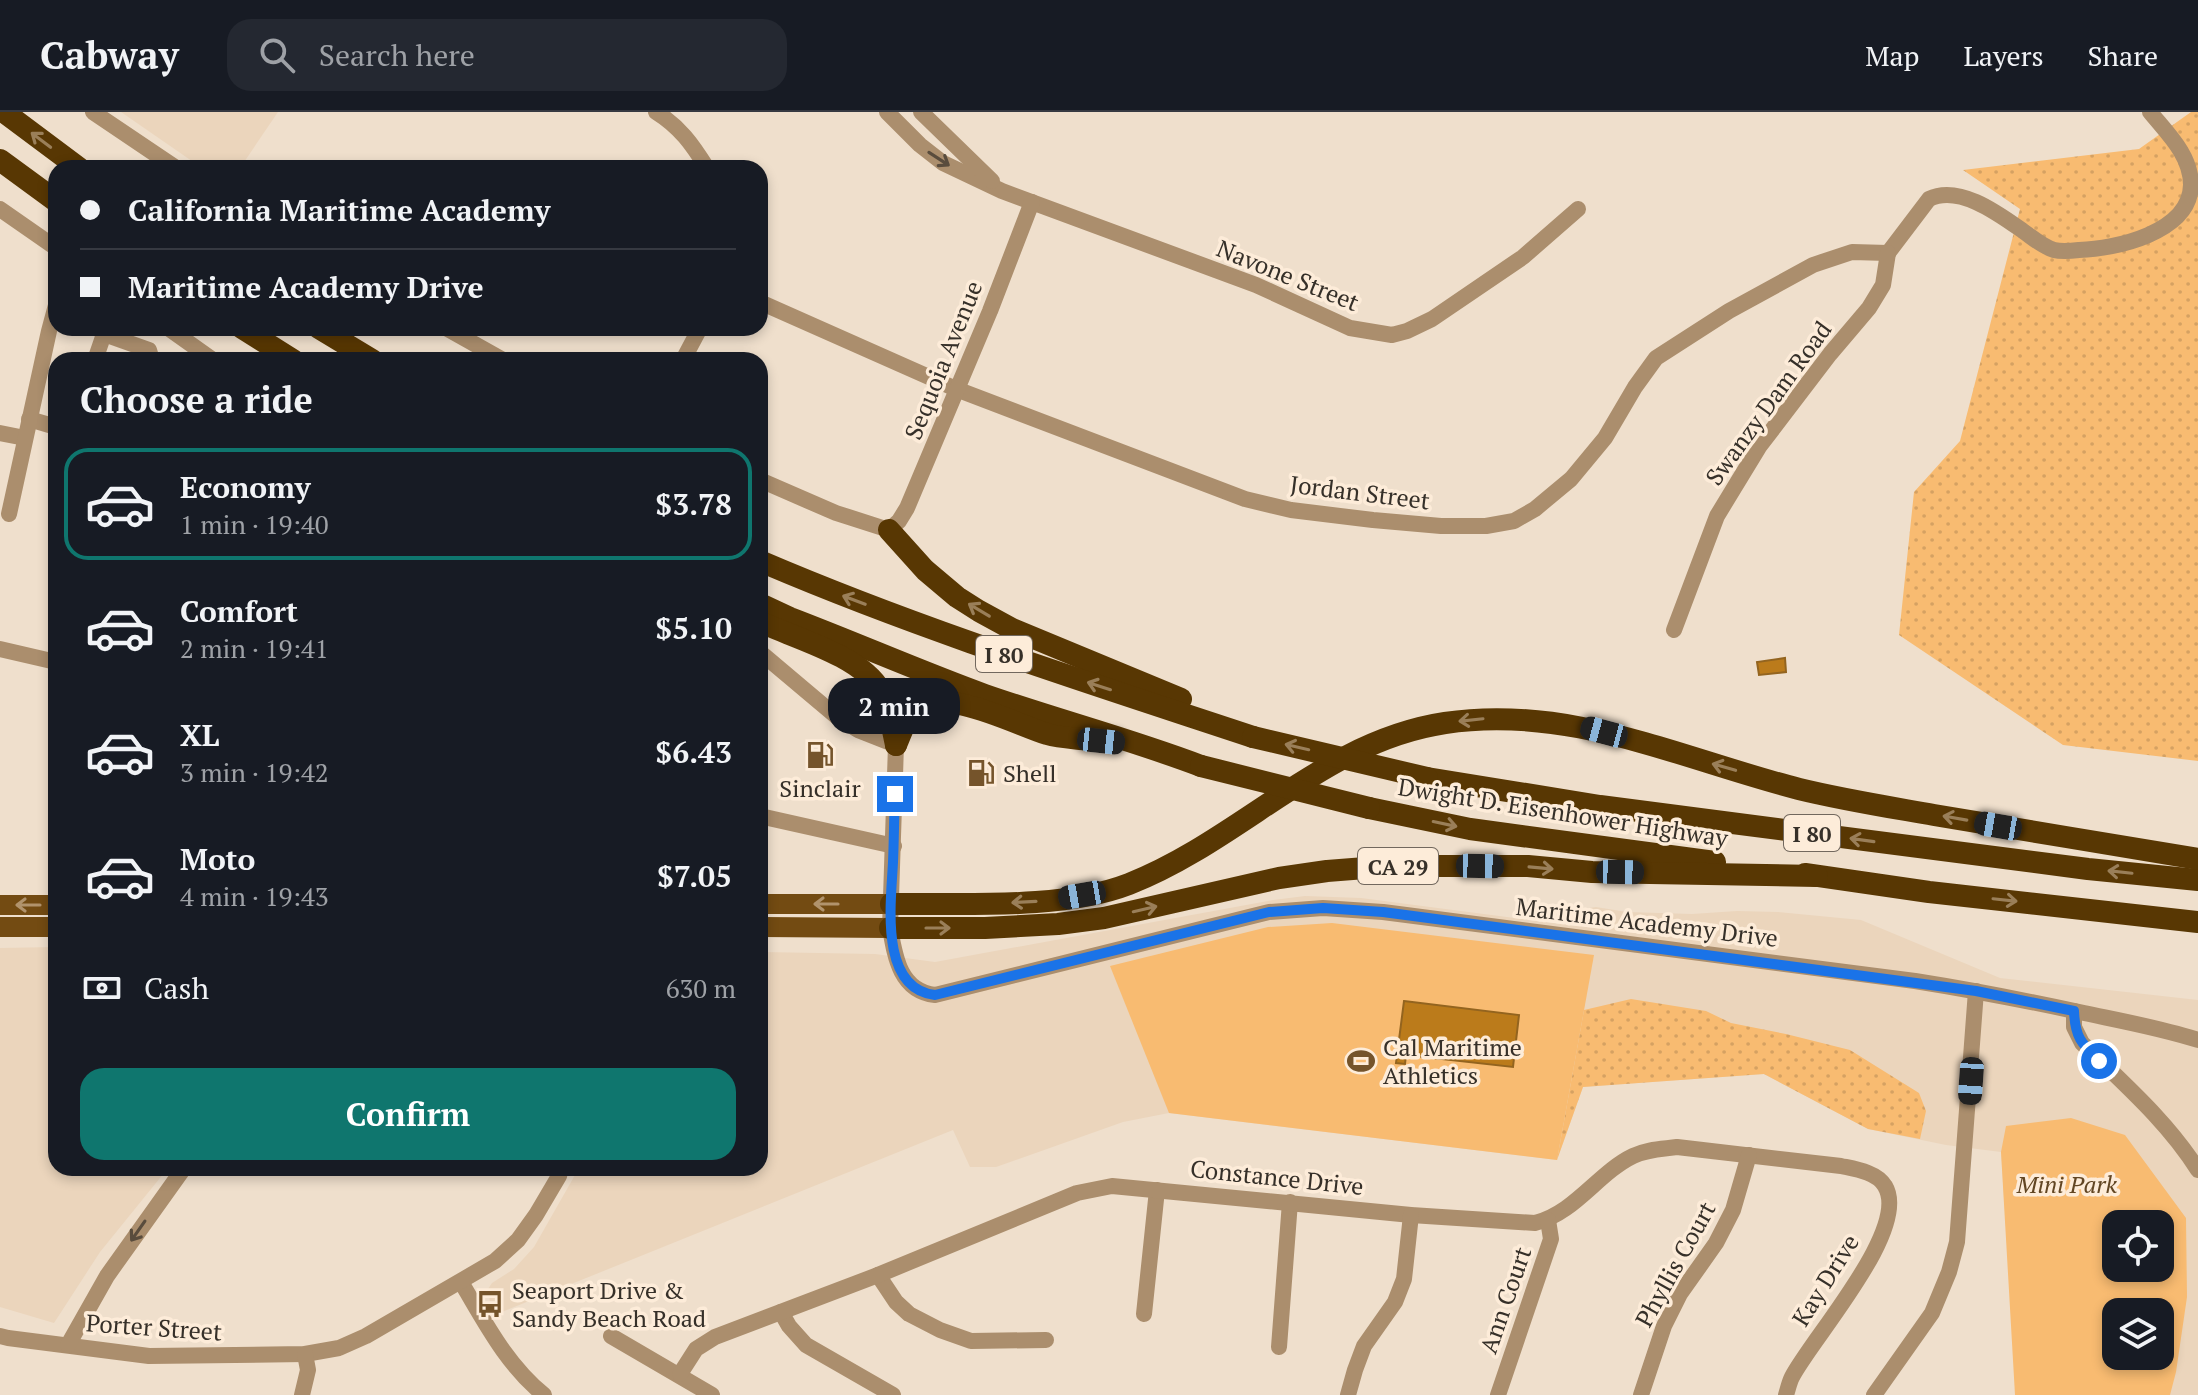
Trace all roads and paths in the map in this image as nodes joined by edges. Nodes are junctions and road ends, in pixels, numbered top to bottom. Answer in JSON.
{"nodes":[{"id":1,"x":4,"y":112,"type":"edge"},
{"id":2,"x":93,"y":112,"type":"edge"},
{"id":3,"x":656,"y":112,"type":"edge"},
{"id":4,"x":887,"y":112,"type":"edge"},
{"id":5,"x":921,"y":112,"type":"edge"},
{"id":6,"x":2150,"y":112,"type":"edge"},
{"id":7,"x":0,"y":160,"type":"edge"},
{"id":8,"x":68,"y":160,"type":"edge"},
{"id":9,"x":164,"y":160,"type":"edge"},
{"id":10,"x":702,"y":160,"type":"edge"},
{"id":11,"x":1002,"y":191,"type":"junction"},
{"id":12,"x":48,"y":195,"type":"edge"},
{"id":13,"x":1032,"y":202,"type":"junction"},
{"id":14,"x":0,"y":209,"type":"edge"},
{"id":15,"x":1578,"y":209,"type":"dead end"},
{"id":16,"x":48,"y":242,"type":"edge"},
{"id":17,"x":1888,"y":253,"type":"junction"},
{"id":18,"x":768,"y":306,"type":"edge"},
{"id":19,"x":48,"y":336,"type":"edge"},
{"id":20,"x":114,"y":336,"type":"edge"},
{"id":21,"x":179,"y":336,"type":"edge"},
{"id":22,"x":255,"y":336,"type":"edge"},
{"id":23,"x":332,"y":336,"type":"edge"},
{"id":24,"x":460,"y":336,"type":"edge"},
{"id":25,"x":150,"y":352,"type":"edge"},
{"id":26,"x":202,"y":352,"type":"edge"},
{"id":27,"x":280,"y":352,"type":"edge"},
{"id":28,"x":359,"y":352,"type":"edge"},
{"id":29,"x":489,"y":352,"type":"edge"},
{"id":30,"x":956,"y":389,"type":"junction"},
{"id":31,"x":29,"y":419,"type":"junction"},
{"id":32,"x":48,"y":425,"type":"edge"},
{"id":33,"x":0,"y":433,"type":"edge"},
{"id":34,"x":25,"y":438,"type":"junction"},
{"id":35,"x":768,"y":483,"type":"edge"},
{"id":36,"x":9,"y":514,"type":"dead end"},
{"id":37,"x":889,"y":530,"type":"junction"},
{"id":38,"x":768,"y":564,"type":"edge"},
{"id":39,"x":768,"y":608,"type":"edge"},
{"id":40,"x":768,"y":625,"type":"edge"},
{"id":41,"x":1674,"y":630,"type":"dead end"},
{"id":42,"x":0,"y":649,"type":"edge"},
{"id":43,"x":768,"y":659,"type":"edge"},
{"id":44,"x":48,"y":660,"type":"edge"},
{"id":45,"x":1253,"y":737,"type":"junction"},
{"id":46,"x":896,"y":745,"type":"junction"},
{"id":47,"x":1152,"y":747,"type":"junction"},
{"id":48,"x":768,"y":818,"type":"edge"},
{"id":49,"x":894,"y":846,"type":"junction"},
{"id":50,"x":2198,"y":859,"type":"edge"},
{"id":51,"x":1817,"y":876,"type":"junction"},
{"id":52,"x":2198,"y":880,"type":"edge"},
{"id":53,"x":768,"y":904,"type":"edge"},
{"id":54,"x":891,"y":904,"type":"junction"},
{"id":55,"x":0,"y":905,"type":"edge"},
{"id":56,"x":48,"y":905,"type":"edge"},
{"id":57,"x":2198,"y":922,"type":"edge"},
{"id":58,"x":0,"y":927,"type":"edge"},
{"id":59,"x":48,"y":927,"type":"edge"},
{"id":60,"x":768,"y":927,"type":"edge"},
{"id":61,"x":890,"y":928,"type":"junction"},
{"id":62,"x":1976,"y":991,"type":"junction"},
{"id":63,"x":2074,"y":1011,"type":"junction"},
{"id":64,"x":2198,"y":1040,"type":"edge"},
{"id":65,"x":1749,"y":1155,"type":"junction"},
{"id":66,"x":2198,"y":1170,"type":"edge"},
{"id":67,"x":176,"y":1176,"type":"edge"},
{"id":68,"x":559,"y":1176,"type":"edge"},
{"id":69,"x":1157,"y":1190,"type":"junction"},
{"id":70,"x":1290,"y":1202,"type":"junction"},
{"id":71,"x":1411,"y":1215,"type":"junction"},
{"id":72,"x":1548,"y":1220,"type":"junction"},
{"id":73,"x":878,"y":1275,"type":"junction"},
{"id":74,"x":461,"y":1282,"type":"junction"},
{"id":75,"x":781,"y":1312,"type":"junction"},
{"id":76,"x":1144,"y":1314,"type":"dead end"},
{"id":77,"x":611,"y":1336,"type":"dead end"},
{"id":78,"x":1046,"y":1340,"type":"dead end"},
{"id":79,"x":3,"y":1341,"type":"edge"},
{"id":80,"x":68,"y":1345,"type":"junction"},
{"id":81,"x":1279,"y":1347,"type":"dead end"},
{"id":82,"x":305,"y":1354,"type":"junction"},
{"id":83,"x":680,"y":1374,"type":"junction"},
{"id":84,"x":302,"y":1395,"type":"edge"},
{"id":85,"x":544,"y":1395,"type":"edge"},
{"id":86,"x":712,"y":1395,"type":"edge"},
{"id":87,"x":893,"y":1395,"type":"edge"},
{"id":88,"x":1348,"y":1395,"type":"edge"},
{"id":89,"x":1498,"y":1395,"type":"edge"},
{"id":90,"x":1641,"y":1395,"type":"edge"},
{"id":91,"x":1786,"y":1395,"type":"edge"},
{"id":92,"x":1874,"y":1395,"type":"edge"}],
"edges":[{"from":8,"to":1,"type":"highway","one_way":true},
{"from":2,"to":9,"type":"street"},
{"from":3,"to":10,"type":"street"},
{"from":4,"to":11,"type":"street","name":"Navone Street","one_way":true},
{"from":5,"to":11,"type":"street","name":"Navone Street"},
{"from":6,"to":17,"type":"street"},
{"from":7,"to":12,"type":"highway"},
{"from":11,"to":13,"type":"street","name":"Navone Street"},
{"from":13,"to":15,"type":"street","name":"Navone Street"},
{"from":13,"to":30,"type":"street","name":"Sequoia Avenue"},
{"from":14,"to":16,"type":"street"},
{"from":17,"to":30,"type":"street","name":"Jordan Street"},
{"from":17,"to":41,"type":"street","name":"Swanzy Dam Road"},
{"from":18,"to":30,"type":"street","name":"Jordan Street"},
{"from":19,"to":31,"type":"street"},
{"from":20,"to":25,"type":"street"},
{"from":21,"to":26,"type":"street"},
{"from":22,"to":27,"type":"highway"},
{"from":23,"to":28,"type":"highway"},
{"from":24,"to":29,"type":"street"},
{"from":30,"to":37,"type":"street","name":"Sequoia Avenue"},
{"from":31,"to":32,"type":"street"},
{"from":31,"to":34,"type":"street"},
{"from":33,"to":34,"type":"street"},
{"from":34,"to":36,"type":"street"},
{"from":35,"to":37,"type":"street"},
{"from":45,"to":37,"type":"highway","one_way":true},
{"from":45,"to":38,"type":"highway","name":"Dwight D. Eisenhower Highway","number":"I 80","one_way":true},
{"from":39,"to":47,"type":"highway","name":"Dwight D. Eisenhower Highway","number":"I 80"},
{"from":40,"to":46,"type":"highway"},
{"from":42,"to":44,"type":"street"},
{"from":43,"to":46,"type":"street"},
{"from":52,"to":45,"type":"highway","name":"Dwight D. Eisenhower Highway","number":"I 80","one_way":true,"bridge":true},
{"from":46,"to":47,"type":"highway"},
{"from":46,"to":49,"type":"street","name":"Maritime Academy Drive"},
{"from":47,"to":51,"type":"highway","name":"Dwight D. Eisenhower Highway","number":"I 80","one_way":true,"bridge":true},
{"from":48,"to":49,"type":"street"},
{"from":49,"to":54,"type":"street","name":"Maritime Academy Drive"},
{"from":50,"to":54,"type":"highway","one_way":true},
{"from":51,"to":57,"type":"highway","name":"Dwight D. Eisenhower Highway","number":"I 80","one_way":true},
{"from":61,"to":51,"type":"highway","number":"CA 29","one_way":true},
{"from":54,"to":53,"type":"main road","one_way":true},
{"from":54,"to":61,"type":"street","name":"Maritime Academy Drive"},
{"from":56,"to":55,"type":"main road","one_way":true},
{"from":58,"to":59,"type":"main road"},
{"from":60,"to":61,"type":"main road","number":"CA 29"},
{"from":61,"to":62,"type":"street","name":"Maritime Academy Drive"},
{"from":62,"to":63,"type":"street","name":"Maritime Academy Drive"},
{"from":62,"to":92,"type":"street"},
{"from":63,"to":64,"type":"street","name":"Maritime Academy Drive"},
{"from":63,"to":66,"type":"street"},
{"from":65,"to":72,"type":"street"},
{"from":65,"to":90,"type":"street","name":"Phyllis Court"},
{"from":65,"to":91,"type":"street","name":"Kay Drive"},
{"from":67,"to":80,"type":"street","one_way":true},
{"from":68,"to":74,"type":"street","name":"Porter Street"},
{"from":69,"to":70,"type":"street","name":"Constance Drive"},
{"from":69,"to":73,"type":"street","name":"Constance Drive"},
{"from":69,"to":76,"type":"street"},
{"from":70,"to":71,"type":"street","name":"Constance Drive"},
{"from":70,"to":81,"type":"street"},
{"from":71,"to":72,"type":"street","name":"Constance Drive"},
{"from":71,"to":88,"type":"street"},
{"from":72,"to":89,"type":"street","name":"Ann Court"},
{"from":73,"to":75,"type":"street","name":"Constance Drive"},
{"from":73,"to":78,"type":"street"},
{"from":74,"to":82,"type":"street","name":"Porter Street"},
{"from":74,"to":85,"type":"street"},
{"from":75,"to":83,"type":"street","name":"Constance Drive"},
{"from":75,"to":87,"type":"street"},
{"from":77,"to":83,"type":"street"},
{"from":79,"to":80,"type":"street","name":"Porter Street"},
{"from":80,"to":82,"type":"street","name":"Porter Street"},
{"from":82,"to":84,"type":"street"},
{"from":83,"to":86,"type":"street"}]}
